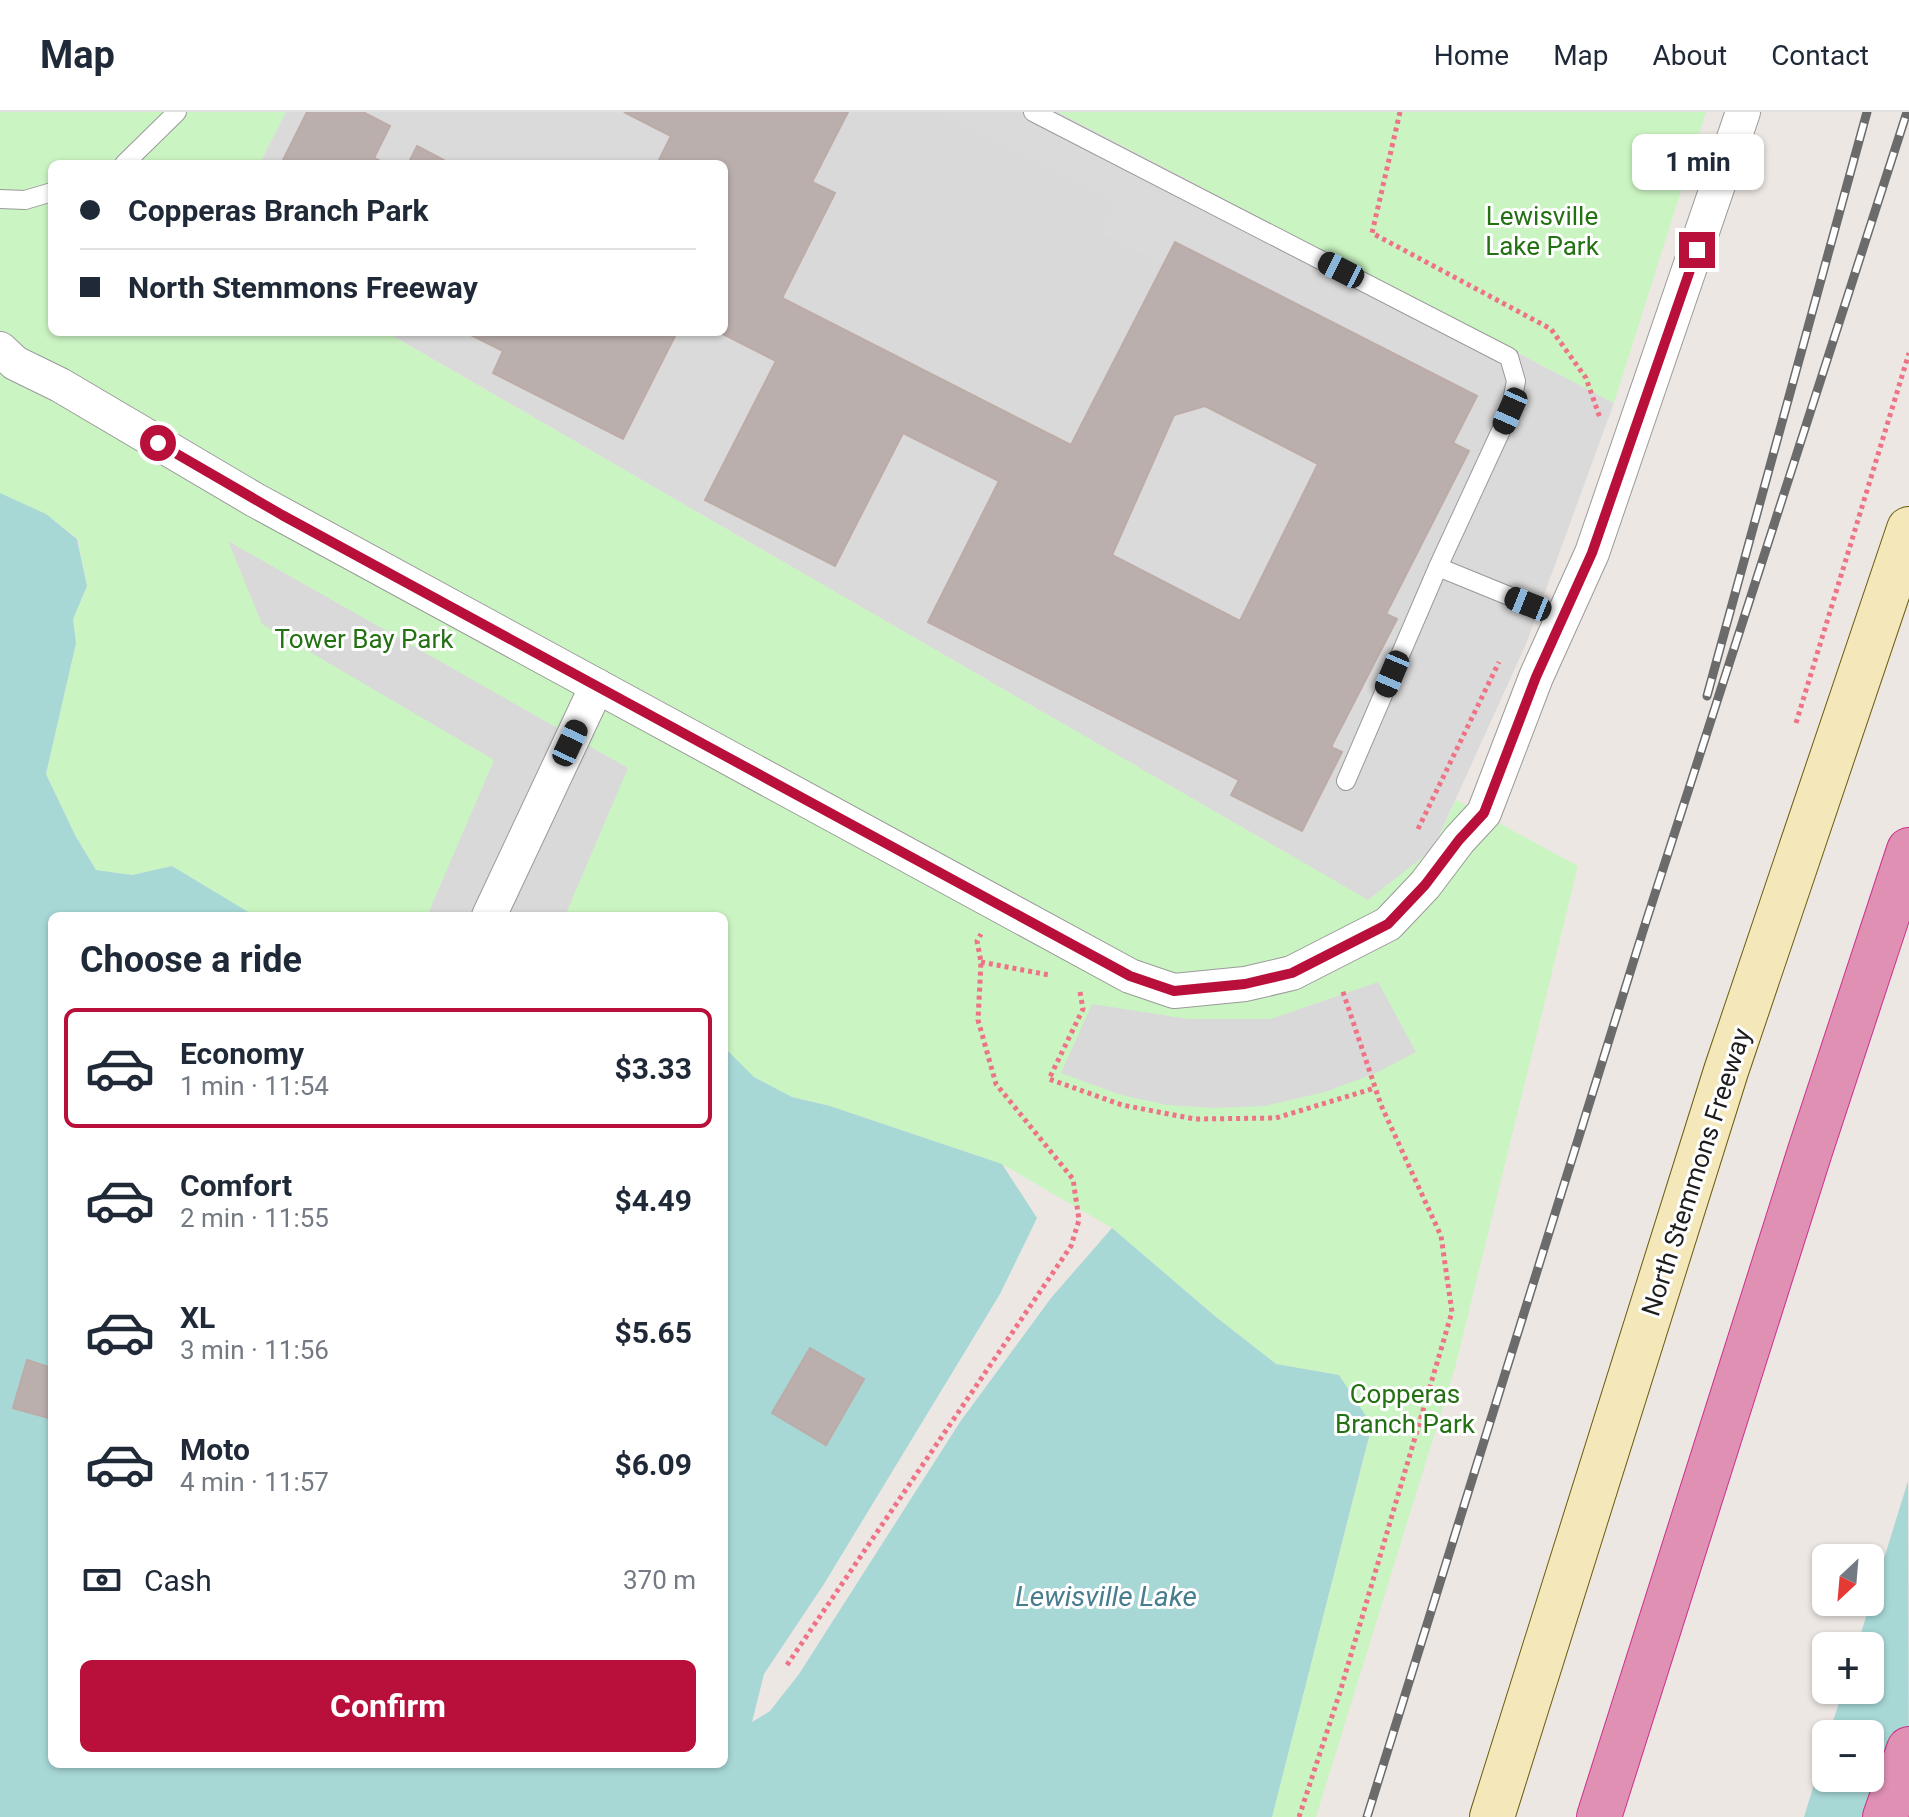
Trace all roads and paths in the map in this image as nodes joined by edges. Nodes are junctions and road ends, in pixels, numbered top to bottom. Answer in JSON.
{"nodes":[{"id":1,"x":177,"y":112,"type":"edge"},
{"id":2,"x":1033,"y":112,"type":"edge"},
{"id":3,"x":1743,"y":112,"type":"edge"},
{"id":4,"x":128,"y":160,"type":"edge"},
{"id":5,"x":48,"y":193,"type":"edge"},
{"id":6,"x":0,"y":199,"type":"edge"},
{"id":7,"x":0,"y":349,"type":"edge"},
{"id":8,"x":1909,"y":529,"type":"edge"},
{"id":9,"x":1438,"y":567,"type":"junction"},
{"id":10,"x":1563,"y":618,"type":"junction"},
{"id":11,"x":597,"y":686,"type":"junction"},
{"id":12,"x":1346,"y":781,"type":"dead end"},
{"id":13,"x":1909,"y":850,"type":"edge"},
{"id":14,"x":997,"y":905,"type":"junction"},
{"id":15,"x":491,"y":912,"type":"edge"},
{"id":16,"x":1330,"y":953,"type":"junction"},
{"id":17,"x":981,"y":962,"type":"junction"},
{"id":18,"x":1052,"y":976,"type":"dead end"},
{"id":19,"x":1079,"y":987,"type":"dead end"},
{"id":20,"x":1375,"y":1088,"type":"junction"},
{"id":21,"x":787,"y":1665,"type":"dead end"},
{"id":22,"x":1909,"y":1749,"type":"edge"},
{"id":23,"x":1299,"y":1817,"type":"edge"},
{"id":24,"x":1492,"y":1817,"type":"edge"},
{"id":25,"x":1599,"y":1817,"type":"edge"},
{"id":26,"x":1885,"y":1817,"type":"edge"}],
"edges":[{"from":1,"to":4,"type":"lane"},
{"from":2,"to":9,"type":"lane"},
{"from":3,"to":10,"type":"street"},
{"from":5,"to":6,"type":"lane"},
{"from":7,"to":11,"type":"street"},
{"from":8,"to":24,"type":"main road","name":"North Stemmons Freeway"},
{"from":9,"to":10,"type":"lane"},
{"from":9,"to":12,"type":"lane"},
{"from":10,"to":16,"type":"street"},
{"from":11,"to":14,"type":"street"},
{"from":11,"to":15,"type":"street"},
{"from":13,"to":25,"type":"highway"},
{"from":14,"to":16,"type":"street"},
{"from":14,"to":17,"type":"path"},
{"from":16,"to":20,"type":"path"},
{"from":17,"to":18,"type":"path"},
{"from":17,"to":21,"type":"path"},
{"from":19,"to":20,"type":"path"},
{"from":20,"to":23,"type":"path"},
{"from":22,"to":26,"type":"highway"}]}
